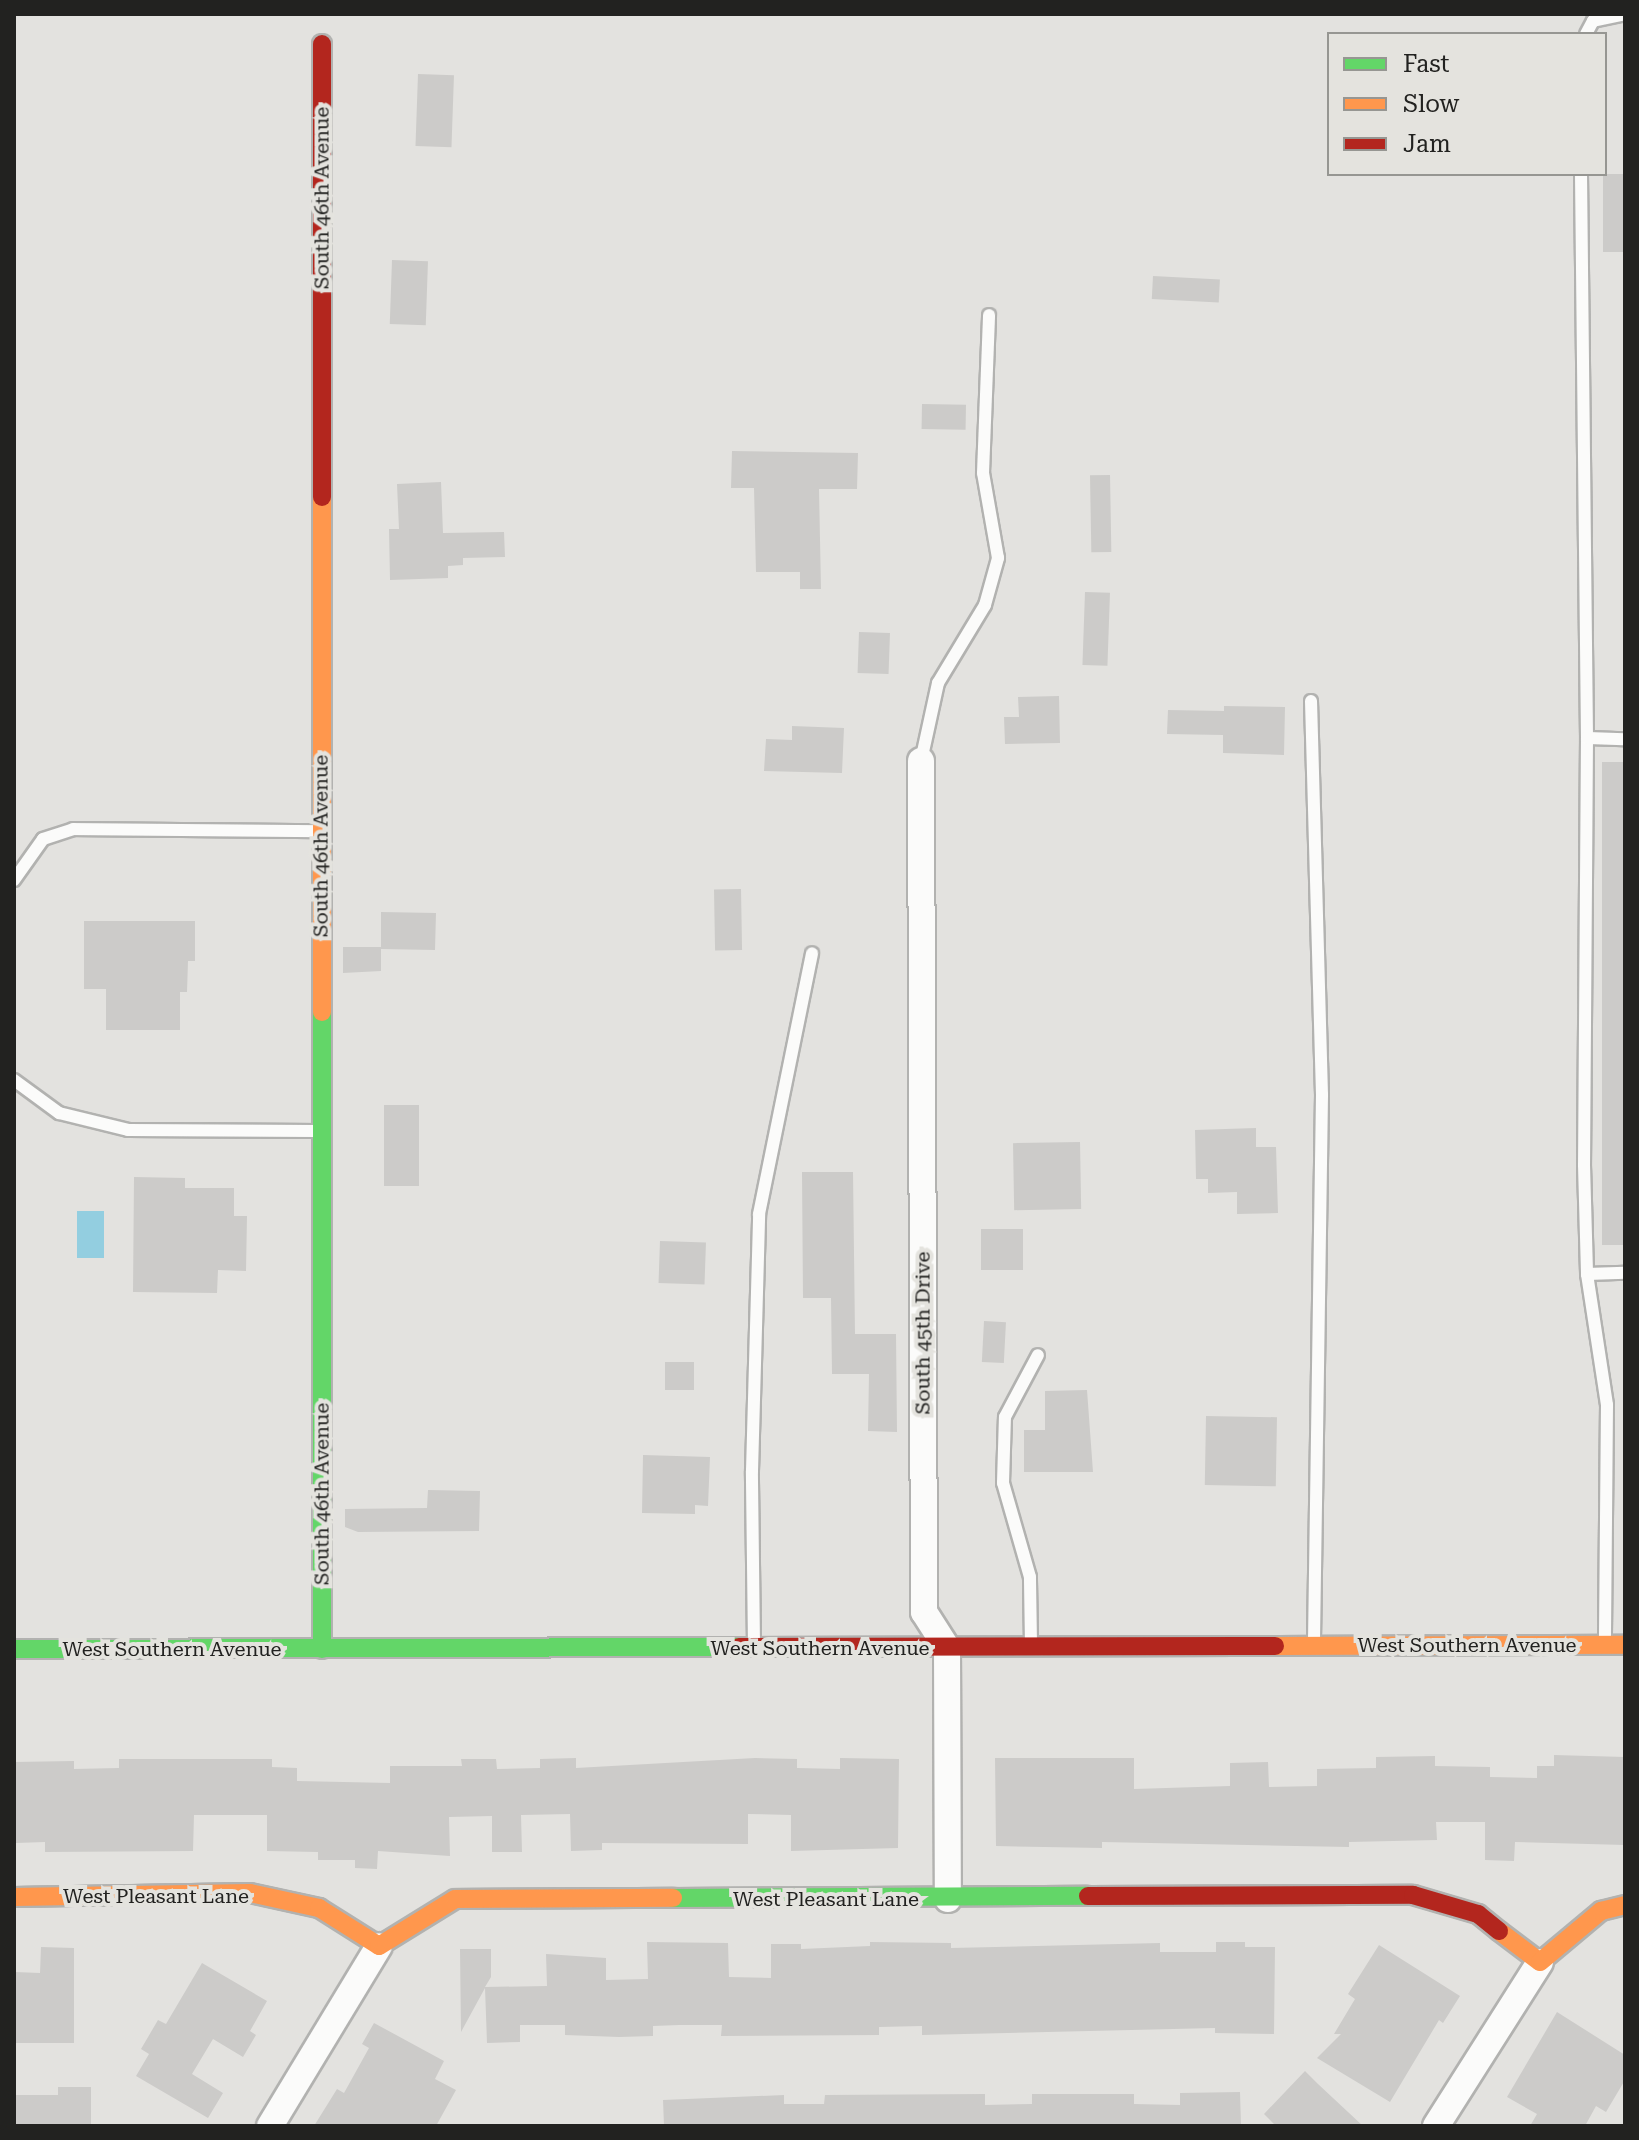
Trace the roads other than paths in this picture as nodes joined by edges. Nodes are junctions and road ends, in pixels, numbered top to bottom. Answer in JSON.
{"nodes":[{"id":1,"x":1625,"y":14,"type":"edge"},
{"id":2,"x":1587,"y":32,"type":"edge"},
{"id":3,"x":322,"y":44,"type":"dead end"},
{"id":4,"x":1581,"y":176,"type":"edge"},
{"id":5,"x":989,"y":315,"type":"dead end"},
{"id":6,"x":1311,"y":701,"type":"dead end"},
{"id":7,"x":1587,"y":738,"type":"junction"},
{"id":8,"x":1625,"y":739,"type":"edge"},
{"id":9,"x":921,"y":761,"type":"joint"},
{"id":10,"x":321,"y":831,"type":"junction"},
{"id":11,"x":14,"y":880,"type":"edge"},
{"id":12,"x":812,"y":953,"type":"dead end"},
{"id":13,"x":14,"y":1080,"type":"edge"},
{"id":14,"x":320,"y":1131,"type":"junction"},
{"id":15,"x":1625,"y":1273,"type":"edge"},
{"id":16,"x":1587,"y":1274,"type":"junction"},
{"id":17,"x":1038,"y":1355,"type":"dead end"},
{"id":18,"x":1314,"y":1645,"type":"junction"},
{"id":19,"x":1605,"y":1645,"type":"junction"},
{"id":20,"x":1625,"y":1645,"type":"edge"},
{"id":21,"x":1031,"y":1647,"type":"junction"},
{"id":22,"x":754,"y":1648,"type":"junction"},
{"id":23,"x":947,"y":1648,"type":"junction"},
{"id":24,"x":14,"y":1649,"type":"edge"},
{"id":25,"x":322,"y":1649,"type":"junction"},
{"id":26,"x":14,"y":1897,"type":"edge"},
{"id":27,"x":948,"y":1899,"type":"junction"},
{"id":28,"x":1625,"y":1905,"type":"edge"},
{"id":29,"x":379,"y":1946,"type":"junction"},
{"id":30,"x":1540,"y":1962,"type":"junction"},
{"id":31,"x":270,"y":2126,"type":"edge"},
{"id":32,"x":1436,"y":2126,"type":"edge"}],
"edges":[{"from":1,"to":2,"type":"lane"},
{"from":3,"to":10,"type":"street","name":"South 46th Avenue"},
{"from":4,"to":7,"type":"lane"},
{"from":5,"to":9,"type":"lane"},
{"from":6,"to":18,"type":"lane"},
{"from":7,"to":8,"type":"lane"},
{"from":7,"to":16,"type":"lane"},
{"from":9,"to":23,"type":"street","name":"South 45th Drive"},
{"from":10,"to":11,"type":"lane"},
{"from":10,"to":14,"type":"street","name":"South 46th Avenue"},
{"from":12,"to":22,"type":"lane"},
{"from":13,"to":14,"type":"lane"},
{"from":14,"to":25,"type":"street","name":"South 46th Avenue"},
{"from":15,"to":16,"type":"lane"},
{"from":16,"to":19,"type":"lane"},
{"from":17,"to":21,"type":"lane"},
{"from":18,"to":19,"type":"street","name":"West Southern Avenue"},
{"from":18,"to":21,"type":"street","name":"West Southern Avenue"},
{"from":19,"to":20,"type":"street","name":"West Southern Avenue"},
{"from":21,"to":23,"type":"street","name":"West Southern Avenue"},
{"from":22,"to":23,"type":"street","name":"West Southern Avenue"},
{"from":22,"to":25,"type":"street","name":"West Southern Avenue"},
{"from":23,"to":27,"type":"street"},
{"from":24,"to":25,"type":"street","name":"West Southern Avenue"},
{"from":26,"to":29,"type":"street","name":"West Pleasant Lane"},
{"from":27,"to":29,"type":"street","name":"West Pleasant Lane"},
{"from":27,"to":30,"type":"street","name":"West Pleasant Lane"},
{"from":28,"to":30,"type":"street"},
{"from":29,"to":31,"type":"street"},
{"from":30,"to":32,"type":"street"}]}
